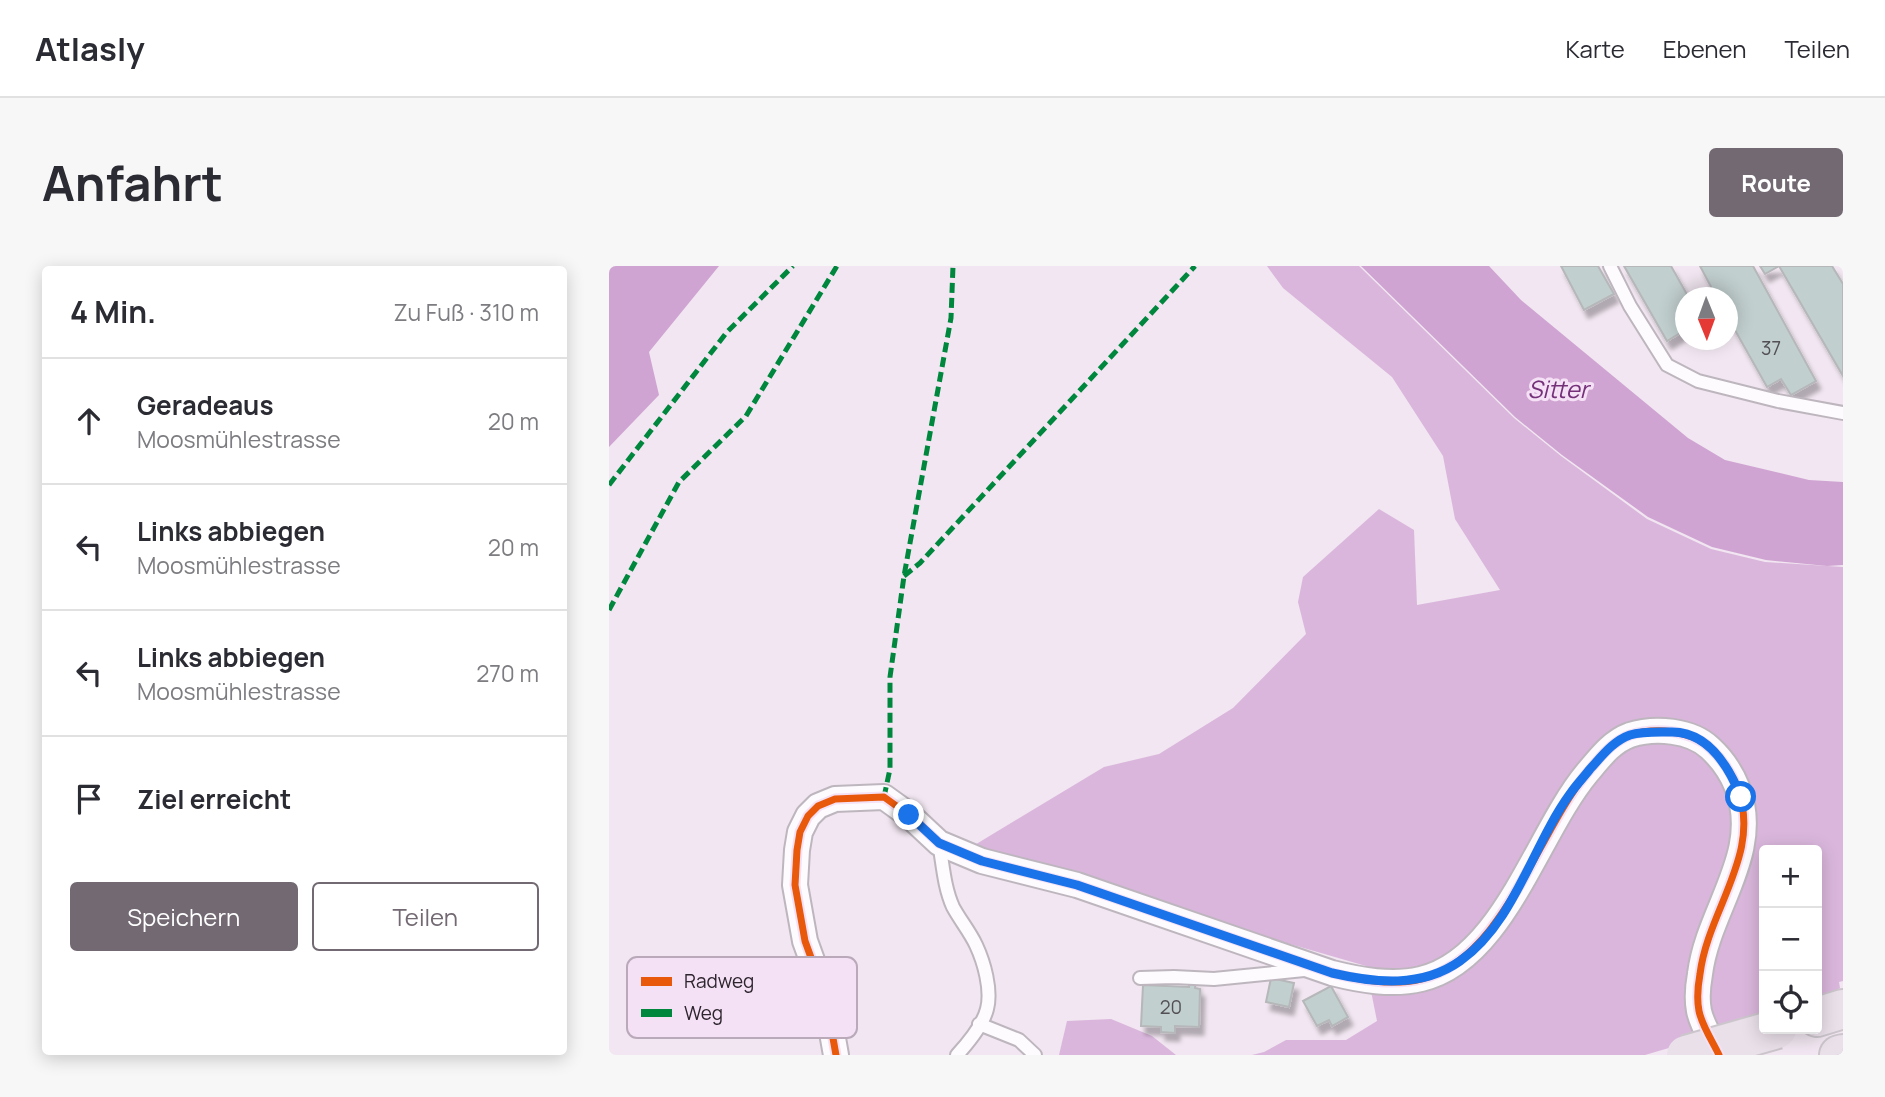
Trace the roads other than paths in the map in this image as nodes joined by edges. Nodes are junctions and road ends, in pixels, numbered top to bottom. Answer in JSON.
{"nodes":[{"id":1,"x":1610,"y":266,"type":"edge"},
{"id":2,"x":1843,"y":413,"type":"edge"},
{"id":3,"x":939,"y":843,"type":"junction"},
{"id":4,"x":811,"y":957,"type":"edge"},
{"id":5,"x":1332,"y":973,"type":"junction"},
{"id":6,"x":1140,"y":978,"type":"dead end"},
{"id":7,"x":979,"y":1024,"type":"junction"},
{"id":8,"x":1760,"y":1034,"type":"edge"},
{"id":9,"x":957,"y":1055,"type":"edge"},
{"id":10,"x":1035,"y":1055,"type":"edge"},
{"id":11,"x":1686,"y":1055,"type":"edge"},
{"id":12,"x":1719,"y":1055,"type":"edge"}],
"edges":[{"from":1,"to":2,"type":"lane"},
{"from":3,"to":4,"type":"street"},
{"from":3,"to":5,"type":"street"},
{"from":3,"to":7,"type":"lane"},
{"from":5,"to":6,"type":"lane"},
{"from":5,"to":12,"type":"street"},
{"from":7,"to":9,"type":"lane"},
{"from":7,"to":10,"type":"lane"},
{"from":8,"to":11,"type":"highway","bridge":true}]}
